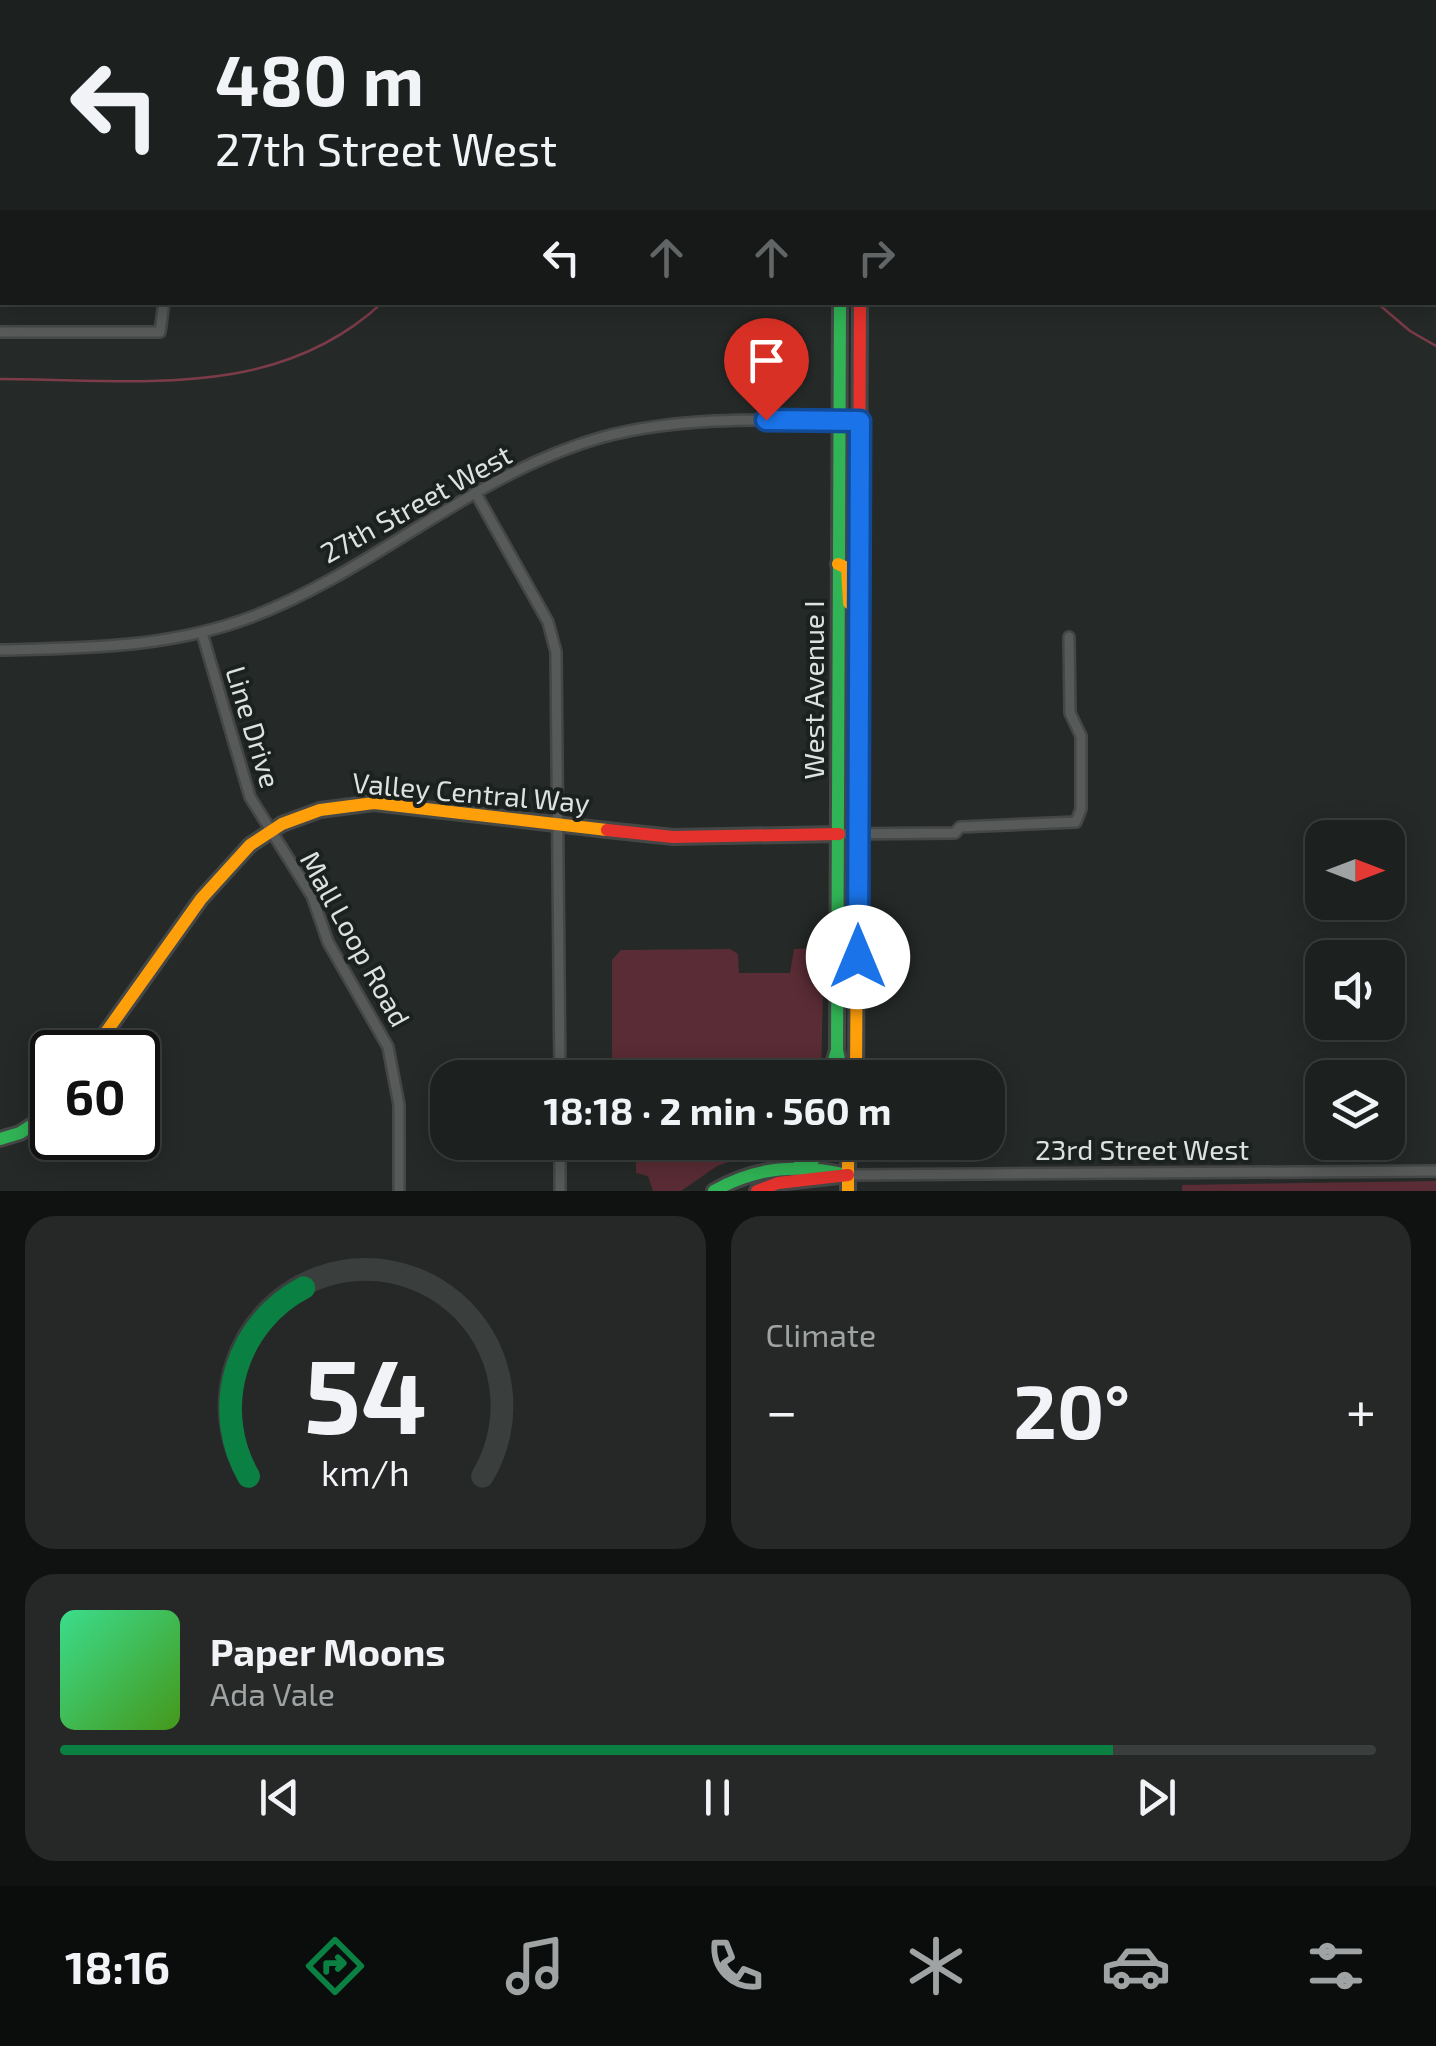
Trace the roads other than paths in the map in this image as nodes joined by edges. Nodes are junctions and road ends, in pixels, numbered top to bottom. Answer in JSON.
{"nodes":[{"id":1,"x":164,"y":305,"type":"edge"},
{"id":2,"x":840,"y":305,"type":"edge"},
{"id":3,"x":860,"y":305,"type":"edge"},
{"id":4,"x":0,"y":332,"type":"edge"},
{"id":5,"x":840,"y":421,"type":"junction"},
{"id":6,"x":860,"y":421,"type":"junction"},
{"id":7,"x":475,"y":492,"type":"junction"},
{"id":8,"x":838,"y":564,"type":"junction"},
{"id":9,"x":858,"y":632,"type":"junction"},
{"id":10,"x":202,"y":633,"type":"junction"},
{"id":11,"x":1069,"y":638,"type":"dead end"},
{"id":12,"x":0,"y":650,"type":"edge"},
{"id":13,"x":560,"y":825,"type":"junction"},
{"id":14,"x":268,"y":831,"type":"junction"},
{"id":15,"x":839,"y":834,"type":"junction"},
{"id":16,"x":858,"y":834,"type":"junction"},
{"id":17,"x":107,"y":1030,"type":"edge"},
{"id":18,"x":837,"y":1050,"type":"junction"},
{"id":19,"x":560,"y":1060,"type":"edge"},
{"id":20,"x":834,"y":1060,"type":"edge"},
{"id":21,"x":840,"y":1060,"type":"edge"},
{"id":22,"x":856,"y":1060,"type":"edge"},
{"id":23,"x":30,"y":1126,"type":"edge"},
{"id":24,"x":0,"y":1139,"type":"edge"},
{"id":25,"x":560,"y":1160,"type":"edge"},
{"id":26,"x":813,"y":1160,"type":"edge"},
{"id":27,"x":848,"y":1160,"type":"edge"},
{"id":28,"x":786,"y":1168,"type":"junction"},
{"id":29,"x":1436,"y":1171,"type":"edge"},
{"id":30,"x":848,"y":1174,"type":"junction"},
{"id":31,"x":400,"y":1191,"type":"edge"},
{"id":32,"x":560,"y":1191,"type":"edge"},
{"id":33,"x":714,"y":1191,"type":"edge"},
{"id":34,"x":756,"y":1191,"type":"edge"},
{"id":35,"x":848,"y":1191,"type":"edge"}],
"edges":[{"from":1,"to":4,"type":"street"},
{"from":2,"to":5,"type":"main road","name":"West Avenue I"},
{"from":3,"to":6,"type":"main road","name":"West Avenue I"},
{"from":5,"to":6,"type":"street","name":"27th Street West"},
{"from":5,"to":7,"type":"street","name":"27th Street West"},
{"from":5,"to":8,"type":"main road","name":"West Avenue I"},
{"from":6,"to":9,"type":"main road","name":"West Avenue I"},
{"from":7,"to":10,"type":"street","name":"27th Street West"},
{"from":7,"to":13,"type":"street"},
{"from":8,"to":9,"type":"main road"},
{"from":8,"to":15,"type":"main road","name":"West Avenue I"},
{"from":9,"to":16,"type":"main road","name":"West Avenue I"},
{"from":10,"to":12,"type":"street","name":"27th Street West"},
{"from":10,"to":14,"type":"street","name":"Line Drive"},
{"from":11,"to":16,"type":"street"},
{"from":13,"to":14,"type":"main road","name":"Valley Central Way"},
{"from":13,"to":15,"type":"main road","name":"Valley Central Way"},
{"from":13,"to":19,"type":"street"},
{"from":14,"to":17,"type":"main road","name":"Valley Central Way"},
{"from":14,"to":31,"type":"street","name":"Mall Loop Road"},
{"from":15,"to":16,"type":"street"},
{"from":15,"to":18,"type":"main road","name":"West Avenue I"},
{"from":16,"to":22,"type":"main road","name":"West Avenue I"},
{"from":18,"to":20,"type":"main road"},
{"from":18,"to":21,"type":"main road","name":"West Avenue I"},
{"from":23,"to":24,"type":"main road"},
{"from":25,"to":32,"type":"street"},
{"from":26,"to":28,"type":"main road"},
{"from":27,"to":30,"type":"main road"},
{"from":28,"to":30,"type":"main road"},
{"from":28,"to":33,"type":"main road"},
{"from":29,"to":30,"type":"street","name":"23rd Street West"},
{"from":30,"to":34,"type":"main road"},
{"from":30,"to":35,"type":"main road"}]}
